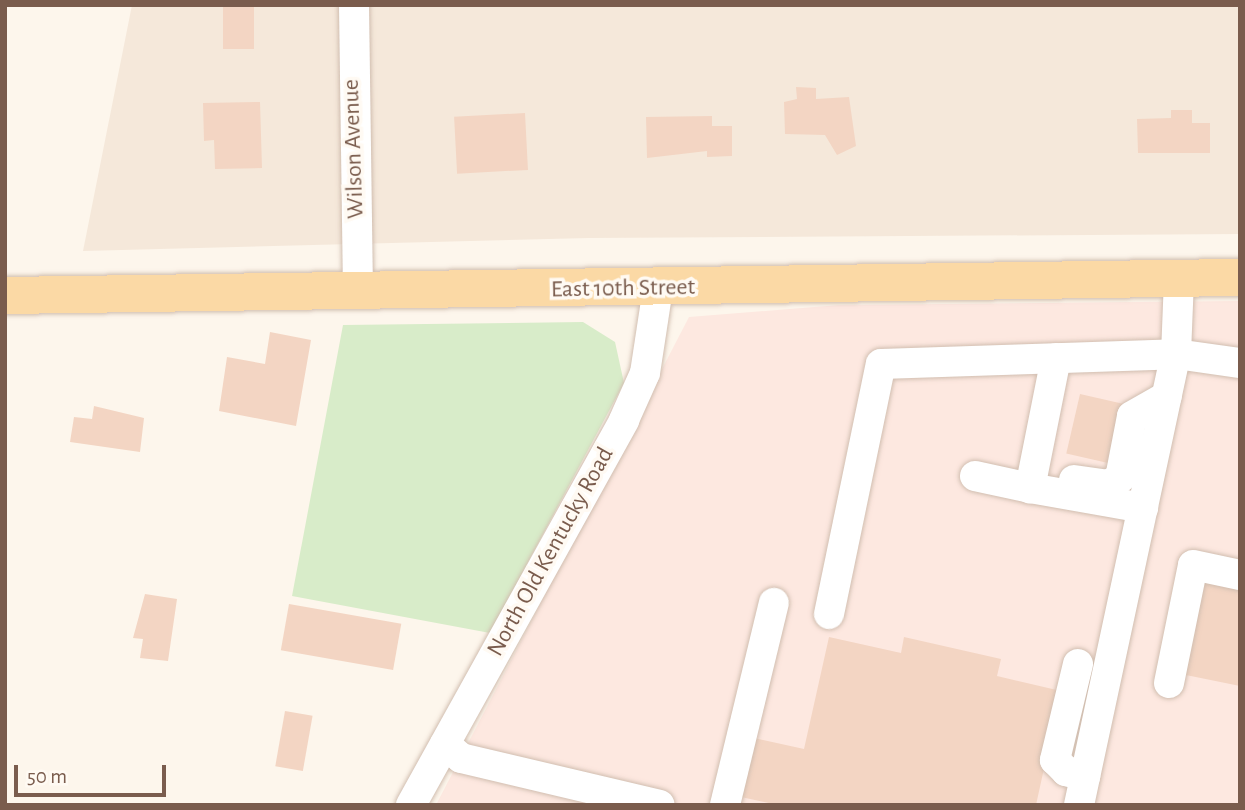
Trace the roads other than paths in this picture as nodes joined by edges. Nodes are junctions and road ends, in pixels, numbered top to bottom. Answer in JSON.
{"nodes":[{"id":1,"x":354,"y":5,"type":"edge"},
{"id":2,"x":1240,"y":277,"type":"edge"},
{"id":3,"x":1179,"y":278,"type":"junction"},
{"id":4,"x":658,"y":288,"type":"junction"},
{"id":5,"x":358,"y":293,"type":"junction"},
{"id":6,"x":5,"y":295,"type":"edge"},
{"id":7,"x":1175,"y":354,"type":"junction"},
{"id":8,"x":1056,"y":358,"type":"junction"},
{"id":9,"x":1240,"y":363,"type":"edge"},
{"id":10,"x":1167,"y":396,"type":"junction"},
{"id":11,"x":1037,"y":452,"type":"junction"},
{"id":12,"x":975,"y":476,"type":"dead end"},
{"id":13,"x":1030,"y":488,"type":"junction"},
{"id":14,"x":1143,"y":509,"type":"junction"},
{"id":15,"x":1240,"y":575,"type":"edge"},
{"id":16,"x":774,"y":603,"type":"dead end"},
{"id":17,"x":829,"y":614,"type":"dead end"},
{"id":18,"x":1078,"y":664,"type":"dead end"},
{"id":19,"x":1169,"y":683,"type":"dead end"},
{"id":20,"x":445,"y":744,"type":"junction"},
{"id":21,"x":1082,"y":790,"type":"edge"},
{"id":22,"x":411,"y":805,"type":"edge"},
{"id":23,"x":660,"y":805,"type":"edge"},
{"id":24,"x":725,"y":805,"type":"edge"}],
"edges":[{"from":1,"to":5,"type":"street","name":"Wilson Avenue"},
{"from":2,"to":3,"type":"main road","name":"East 10th Street"},
{"from":3,"to":4,"type":"main road","name":"East 10th Street"},
{"from":3,"to":7,"type":"street"},
{"from":4,"to":5,"type":"main road","name":"East 10th Street"},
{"from":4,"to":20,"type":"street","name":"North Old Kentucky Road"},
{"from":5,"to":6,"type":"main road","name":"East 10th Street"},
{"from":7,"to":8,"type":"street"},
{"from":7,"to":9,"type":"street"},
{"from":7,"to":10,"type":"street"},
{"from":8,"to":11,"type":"street"},
{"from":8,"to":17,"type":"street"},
{"from":10,"to":11,"type":"street"},
{"from":10,"to":14,"type":"street"},
{"from":11,"to":13,"type":"street"},
{"from":12,"to":13,"type":"street"},
{"from":13,"to":14,"type":"street"},
{"from":14,"to":21,"type":"street"},
{"from":15,"to":19,"type":"street"},
{"from":16,"to":24,"type":"street"},
{"from":18,"to":21,"type":"street"},
{"from":20,"to":22,"type":"street","name":"North Old Kentucky Road"},
{"from":20,"to":23,"type":"street"}]}
